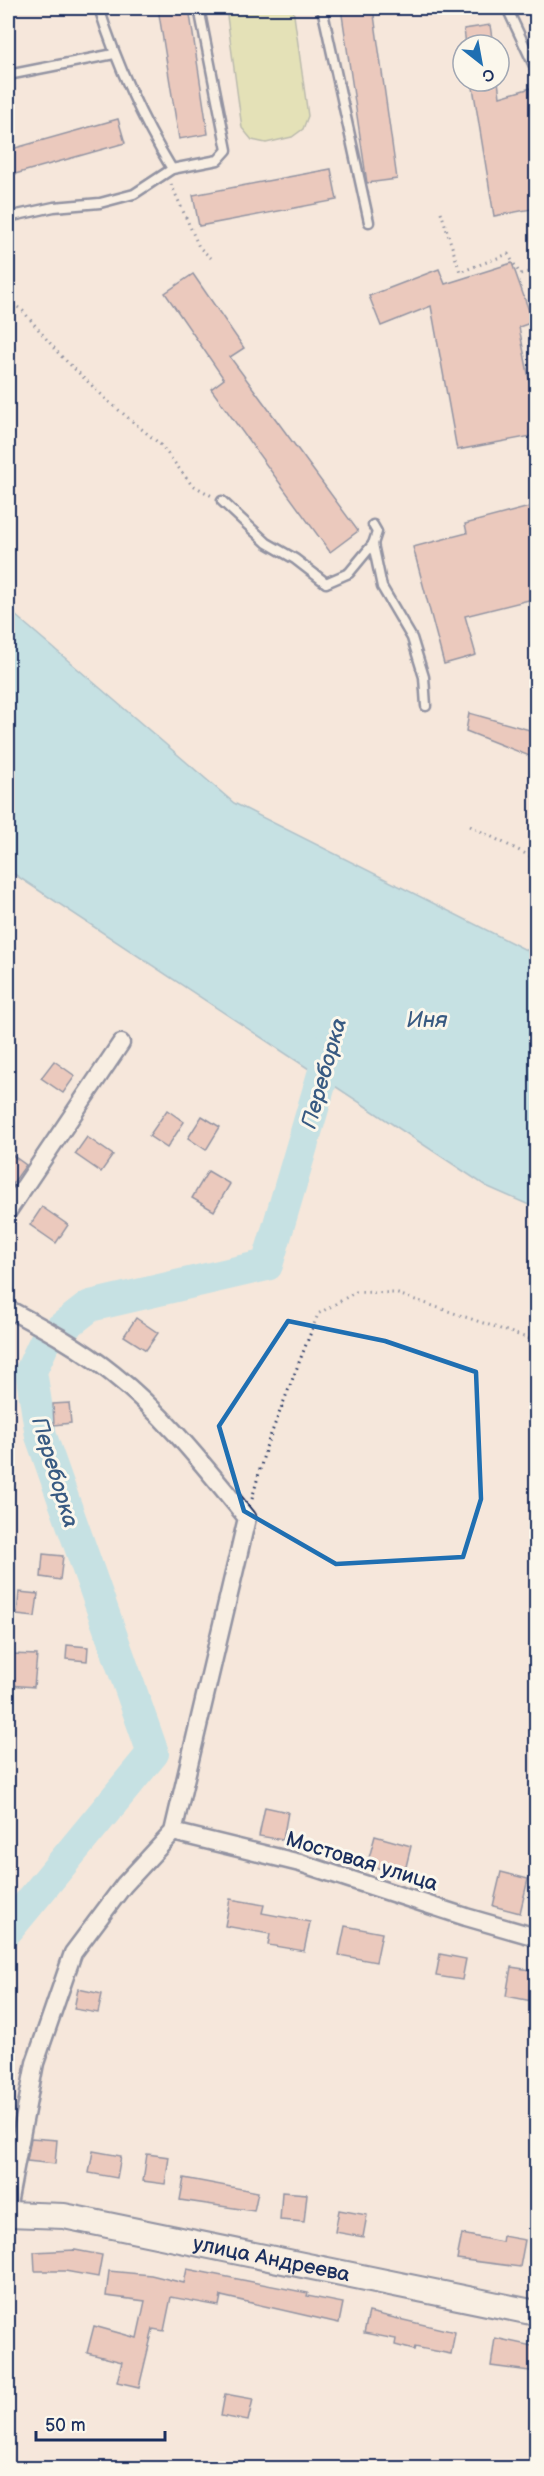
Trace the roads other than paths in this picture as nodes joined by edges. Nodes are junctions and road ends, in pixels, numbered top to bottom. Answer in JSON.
{"nodes":[{"id":1,"x":99,"y":8,"type":"edge"},
{"id":2,"x":199,"y":8,"type":"edge"},
{"id":3,"x":321,"y":8,"type":"edge"},
{"id":4,"x":507,"y":8,"type":"edge"},
{"id":5,"x":114,"y":54,"type":"junction"},
{"id":6,"x":537,"y":70,"type":"edge"},
{"id":7,"x":8,"y":75,"type":"edge"},
{"id":8,"x":169,"y":171,"type":"junction"},
{"id":9,"x":8,"y":217,"type":"edge"},
{"id":10,"x":369,"y":222,"type":"dead end"},
{"id":11,"x":222,"y":501,"type":"road end"},
{"id":12,"x":373,"y":525,"type":"dead end"},
{"id":13,"x":373,"y":544,"type":"junction"},
{"id":14,"x":426,"y":706,"type":"dead end"},
{"id":15,"x":121,"y":1043,"type":"dead end"},
{"id":16,"x":8,"y":1211,"type":"edge"},
{"id":17,"x":8,"y":1309,"type":"edge"},
{"id":18,"x":172,"y":1832,"type":"junction"},
{"id":19,"x":537,"y":1937,"type":"edge"},
{"id":20,"x":8,"y":2204,"type":"edge"},
{"id":21,"x":8,"y":2214,"type":"edge"},
{"id":22,"x":537,"y":2313,"type":"edge"}],
"edges":[{"from":1,"to":5,"type":"lane"},
{"from":2,"to":8,"type":"lane"},
{"from":3,"to":10,"type":"lane"},
{"from":4,"to":6,"type":"lane"},
{"from":5,"to":7,"type":"lane"},
{"from":5,"to":8,"type":"lane"},
{"from":8,"to":9,"type":"lane"},
{"from":11,"to":13,"type":"lane"},
{"from":12,"to":13,"type":"lane"},
{"from":13,"to":14,"type":"lane"},
{"from":15,"to":16,"type":"street"},
{"from":17,"to":18,"type":"street"},
{"from":18,"to":19,"type":"street","name":"Мостовая улица"},
{"from":18,"to":20,"type":"street"},
{"from":21,"to":22,"type":"main road","name":"улица Андреева"}]}
